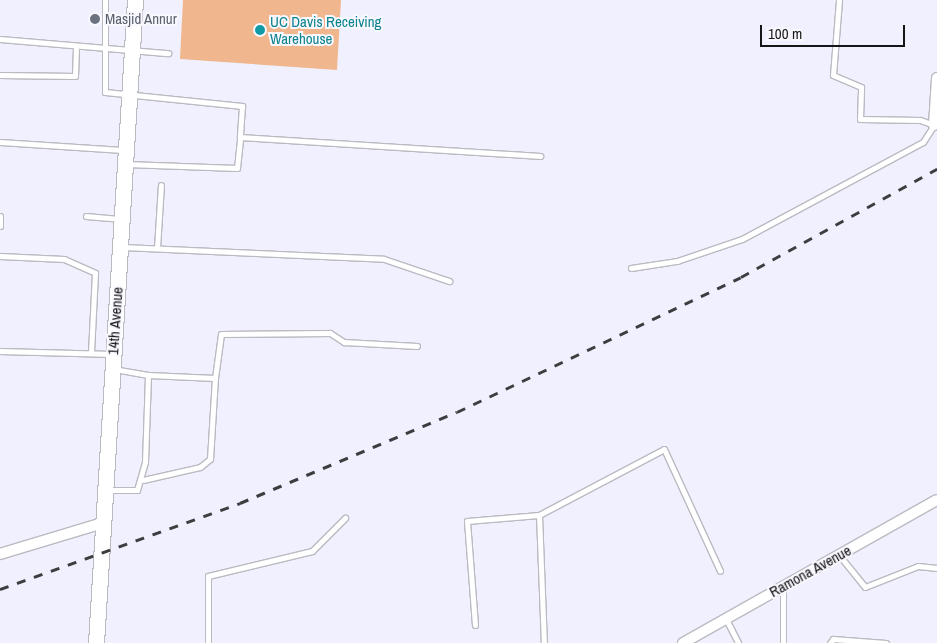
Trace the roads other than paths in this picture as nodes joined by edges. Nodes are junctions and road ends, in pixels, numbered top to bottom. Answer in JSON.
{"nodes":[{"id":1,"x":105,"y":0,"type":"edge"},
{"id":2,"x":135,"y":0,"type":"edge"},
{"id":3,"x":839,"y":0,"type":"edge"},
{"id":4,"x":0,"y":39,"type":"edge"},
{"id":5,"x":76,"y":46,"type":"junction"},
{"id":6,"x":103,"y":47,"type":"junction"},
{"id":7,"x":132,"y":47,"type":"junction"},
{"id":8,"x":168,"y":53,"type":"dead end"},
{"id":9,"x":0,"y":75,"type":"edge"},
{"id":10,"x":937,"y":78,"type":"edge"},
{"id":11,"x":129,"y":94,"type":"junction"},
{"id":12,"x":934,"y":124,"type":"junction"},
{"id":13,"x":240,"y":137,"type":"junction"},
{"id":14,"x":0,"y":142,"type":"edge"},
{"id":15,"x":540,"y":156,"type":"dead end"},
{"id":16,"x":126,"y":157,"type":"junction"},
{"id":17,"x":161,"y":185,"type":"dead end"},
{"id":18,"x":0,"y":216,"type":"edge"},
{"id":19,"x":86,"y":216,"type":"dead end"},
{"id":20,"x":122,"y":220,"type":"junction"},
{"id":21,"x":0,"y":226,"type":"edge"},
{"id":22,"x":120,"y":246,"type":"junction"},
{"id":23,"x":157,"y":248,"type":"junction"},
{"id":24,"x":0,"y":256,"type":"edge"},
{"id":25,"x":631,"y":268,"type":"dead end"},
{"id":26,"x":449,"y":281,"type":"dead end"},
{"id":27,"x":417,"y":346,"type":"dead end"},
{"id":28,"x":0,"y":350,"type":"edge"},
{"id":29,"x":91,"y":353,"type":"junction"},
{"id":30,"x":113,"y":354,"type":"junction"},
{"id":31,"x":112,"y":369,"type":"junction"},
{"id":32,"x":148,"y":375,"type":"junction"},
{"id":33,"x":215,"y":378,"type":"junction"},
{"id":34,"x":143,"y":480,"type":"junction"},
{"id":35,"x":105,"y":490,"type":"junction"},
{"id":36,"x":937,"y":500,"type":"edge"},
{"id":37,"x":539,"y":515,"type":"junction"},
{"id":38,"x":345,"y":518,"type":"dead end"},
{"id":39,"x":103,"y":523,"type":"junction"},
{"id":40,"x":0,"y":554,"type":"edge"},
{"id":41,"x":839,"y":555,"type":"junction"},
{"id":42,"x":937,"y":568,"type":"edge"},
{"id":43,"x":720,"y":571,"type":"dead end"},
{"id":44,"x":783,"y":587,"type":"junction"},
{"id":45,"x":726,"y":618,"type":"junction"},
{"id":46,"x":475,"y":625,"type":"dead end"},
{"id":47,"x":686,"y":642,"type":"edge"},
{"id":48,"x":96,"y":643,"type":"edge"},
{"id":49,"x":208,"y":643,"type":"edge"},
{"id":50,"x":544,"y":643,"type":"edge"},
{"id":51,"x":738,"y":643,"type":"edge"},
{"id":52,"x":783,"y":643,"type":"edge"},
{"id":53,"x":830,"y":643,"type":"edge"},
{"id":54,"x":886,"y":643,"type":"edge"}],
"edges":[{"from":1,"to":6,"type":"lane"},
{"from":2,"to":7,"type":"main road","name":"14th Avenue"},
{"from":3,"to":12,"type":"lane"},
{"from":4,"to":5,"type":"lane"},
{"from":5,"to":6,"type":"lane"},
{"from":5,"to":9,"type":"lane"},
{"from":6,"to":7,"type":"lane"},
{"from":6,"to":11,"type":"lane"},
{"from":7,"to":8,"type":"lane"},
{"from":7,"to":11,"type":"main road","name":"14th Avenue"},
{"from":10,"to":12,"type":"street"},
{"from":11,"to":13,"type":"lane"},
{"from":11,"to":16,"type":"main road","name":"14th Avenue"},
{"from":12,"to":25,"type":"lane"},
{"from":13,"to":15,"type":"lane"},
{"from":13,"to":16,"type":"lane"},
{"from":14,"to":16,"type":"lane"},
{"from":16,"to":20,"type":"main road","name":"14th Avenue"},
{"from":17,"to":23,"type":"lane"},
{"from":18,"to":21,"type":"lane"},
{"from":19,"to":20,"type":"lane"},
{"from":20,"to":22,"type":"main road","name":"14th Avenue"},
{"from":22,"to":23,"type":"lane"},
{"from":22,"to":30,"type":"main road","name":"14th Avenue"},
{"from":23,"to":26,"type":"lane"},
{"from":24,"to":29,"type":"lane"},
{"from":27,"to":33,"type":"lane"},
{"from":28,"to":29,"type":"lane"},
{"from":29,"to":30,"type":"lane"},
{"from":30,"to":31,"type":"main road","name":"14th Avenue"},
{"from":31,"to":32,"type":"lane"},
{"from":31,"to":35,"type":"main road","name":"14th Avenue"},
{"from":32,"to":33,"type":"lane"},
{"from":32,"to":34,"type":"lane"},
{"from":33,"to":34,"type":"lane"},
{"from":34,"to":35,"type":"lane"},
{"from":35,"to":39,"type":"main road","name":"14th Avenue"},
{"from":36,"to":41,"type":"street","name":"Ramona Avenue"},
{"from":37,"to":43,"type":"lane"},
{"from":37,"to":46,"type":"lane"},
{"from":37,"to":50,"type":"lane"},
{"from":38,"to":49,"type":"lane"},
{"from":39,"to":40,"type":"street"},
{"from":39,"to":48,"type":"main road","name":"14th Avenue"},
{"from":41,"to":42,"type":"lane"},
{"from":41,"to":44,"type":"street","name":"Ramona Avenue"},
{"from":44,"to":45,"type":"street","name":"Ramona Avenue"},
{"from":44,"to":52,"type":"lane"},
{"from":45,"to":47,"type":"street","name":"Ramona Avenue"},
{"from":45,"to":51,"type":"lane"},
{"from":53,"to":54,"type":"lane"}]}
